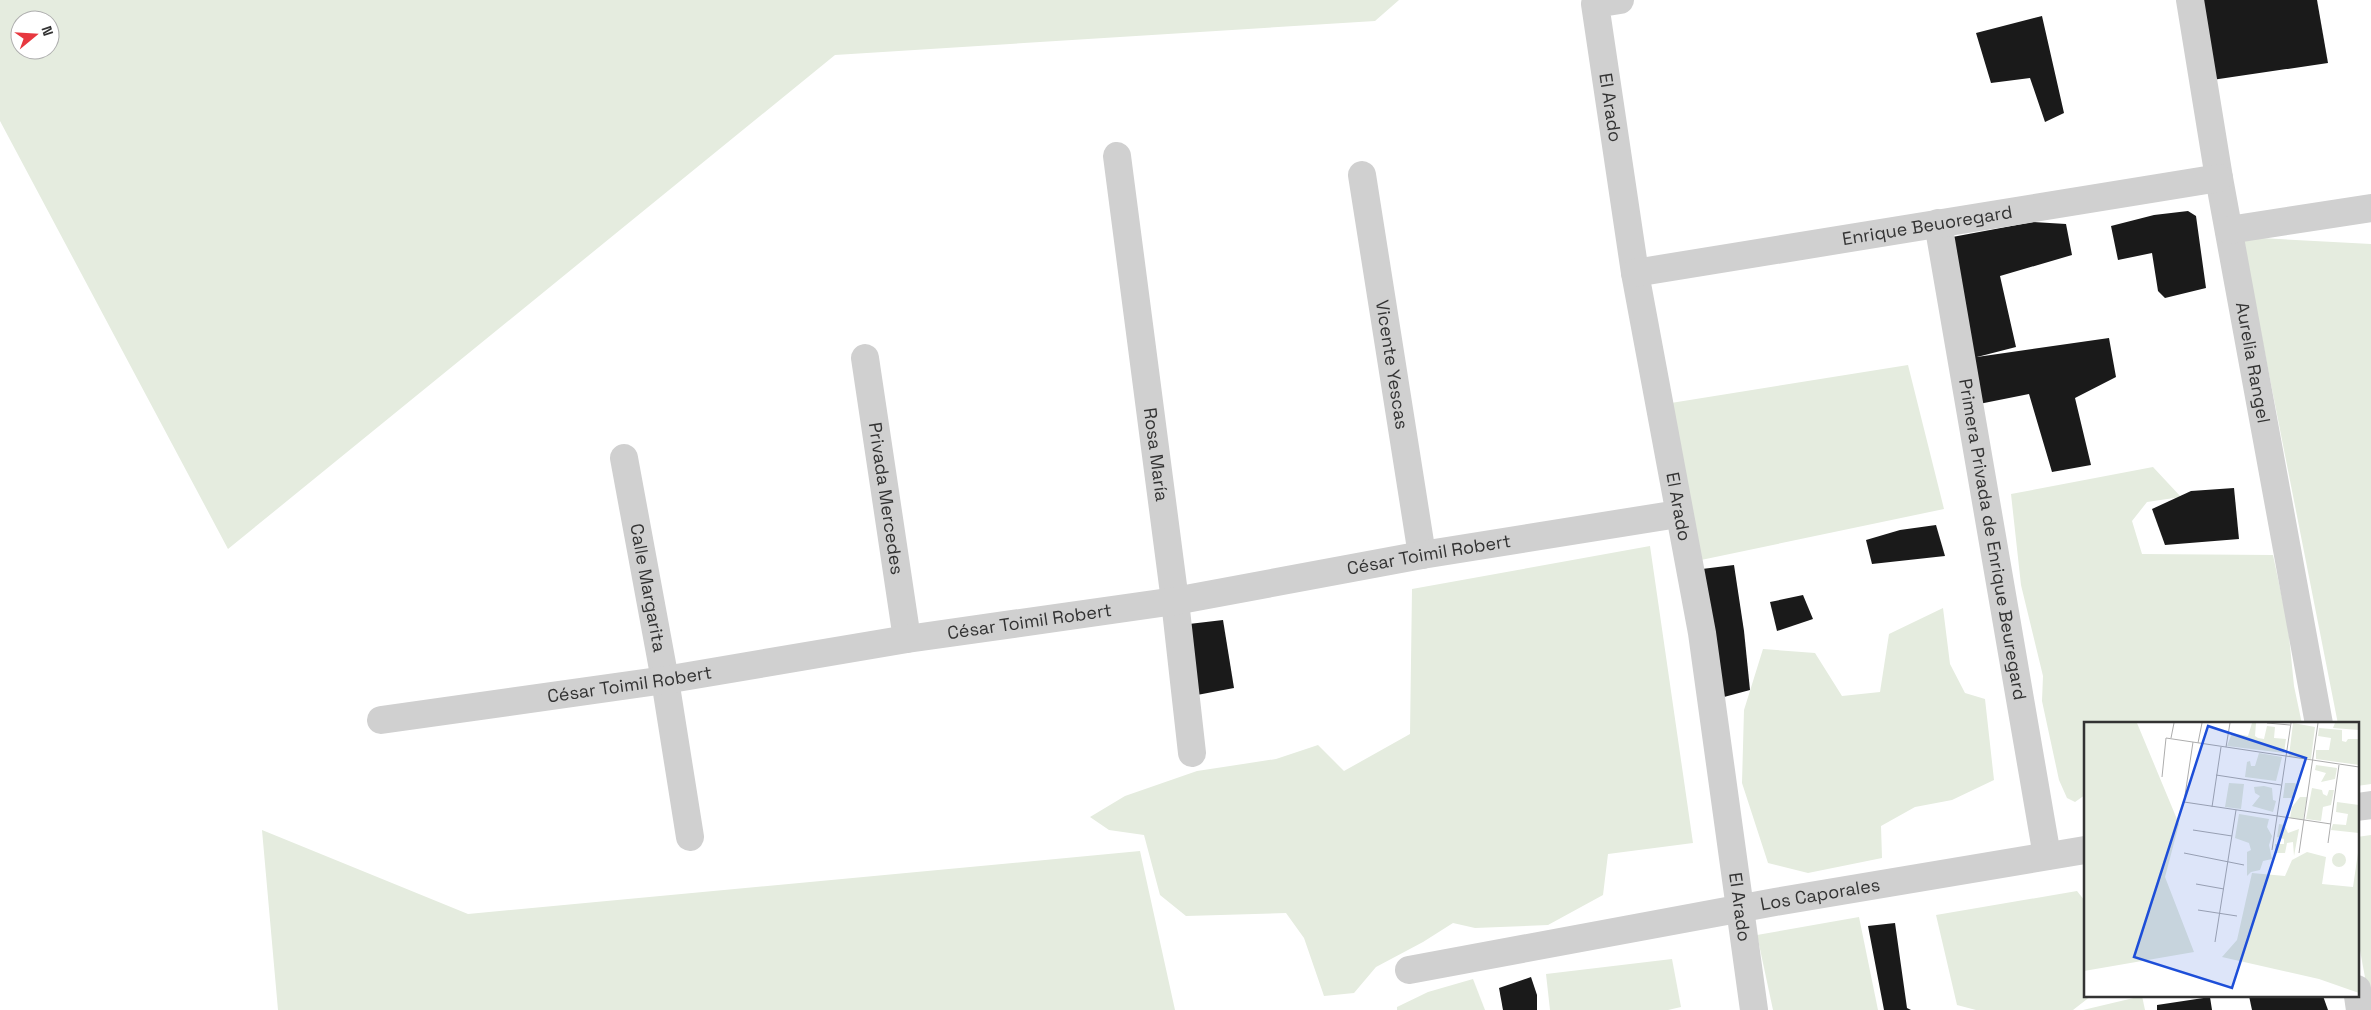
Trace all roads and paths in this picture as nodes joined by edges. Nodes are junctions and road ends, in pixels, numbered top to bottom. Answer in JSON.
{"nodes":[{"id":1,"x":2190,"y":0,"type":"edge"},
{"id":2,"x":1607,"y":2,"type":"edge"},
{"id":3,"x":1117,"y":156,"type":"dead end"},
{"id":4,"x":1362,"y":175,"type":"dead end"},
{"id":5,"x":2220,"y":178,"type":"junction"},
{"id":6,"x":2371,"y":208,"type":"edge"},
{"id":7,"x":1938,"y":223,"type":"junction"},
{"id":8,"x":2230,"y":230,"type":"junction"},
{"id":9,"x":1635,"y":273,"type":"junction"},
{"id":10,"x":865,"y":358,"type":"dead end"},
{"id":11,"x":624,"y":458,"type":"dead end"},
{"id":12,"x":1678,"y":514,"type":"junction"},
{"id":13,"x":1422,"y":555,"type":"junction"},
{"id":14,"x":1175,"y":601,"type":"junction"},
{"id":15,"x":906,"y":639,"type":"junction"},
{"id":16,"x":665,"y":680,"type":"junction"},
{"id":17,"x":381,"y":720,"type":"dead end"},
{"id":18,"x":2318,"y":722,"type":"edge"},
{"id":19,"x":1192,"y":753,"type":"dead end"},
{"id":20,"x":2371,"y":805,"type":"edge"},
{"id":21,"x":2358,"y":807,"type":"edge"},
{"id":22,"x":690,"y":837,"type":"dead end"},
{"id":23,"x":2084,"y":850,"type":"edge"},
{"id":24,"x":2046,"y":856,"type":"junction"},
{"id":25,"x":1739,"y":910,"type":"junction"},
{"id":26,"x":1409,"y":970,"type":"dead end"},
{"id":27,"x":2358,"y":996,"type":"edge"},
{"id":28,"x":1754,"y":1010,"type":"edge"},
{"id":29,"x":2360,"y":1010,"type":"edge"}],
"edges":[{"from":1,"to":5,"type":"street","name":"Aurelia Rangel"},
{"from":2,"to":9,"type":"street","name":"El Arado"},
{"from":3,"to":14,"type":"street","name":"Rosa María"},
{"from":4,"to":13,"type":"street","name":"Vicente Yescas"},
{"from":5,"to":7,"type":"street","name":"Enrique Beuoregard"},
{"from":5,"to":8,"type":"street","name":"Aurelia Rangel"},
{"from":6,"to":8,"type":"street"},
{"from":7,"to":9,"type":"street","name":"Enrique Beuoregard"},
{"from":7,"to":24,"type":"street","name":"Primera Privada de Enrique Beuregard"},
{"from":8,"to":18,"type":"street","name":"Aurelia Rangel"},
{"from":9,"to":12,"type":"street","name":"El Arado"},
{"from":10,"to":15,"type":"street","name":"Privada Mercedes"},
{"from":11,"to":16,"type":"street","name":"Calle Margarita"},
{"from":12,"to":13,"type":"street","name":"César Toimil Robert"},
{"from":12,"to":25,"type":"street","name":"El Arado"},
{"from":13,"to":14,"type":"street","name":"César Toimil Robert"},
{"from":14,"to":15,"type":"street","name":"César Toimil Robert"},
{"from":14,"to":19,"type":"street","name":"Rosa María"},
{"from":15,"to":16,"type":"street","name":"César Toimil Robert"},
{"from":16,"to":17,"type":"street","name":"César Toimil Robert"},
{"from":16,"to":22,"type":"street","name":"Calle Margarita"},
{"from":20,"to":21,"type":"street"},
{"from":23,"to":24,"type":"street","name":"Los Caporales"},
{"from":24,"to":25,"type":"street","name":"Los Caporales"},
{"from":25,"to":26,"type":"street","name":"Los Caporales"},
{"from":25,"to":28,"type":"street","name":"El Arado"},
{"from":27,"to":29,"type":"street"}]}
